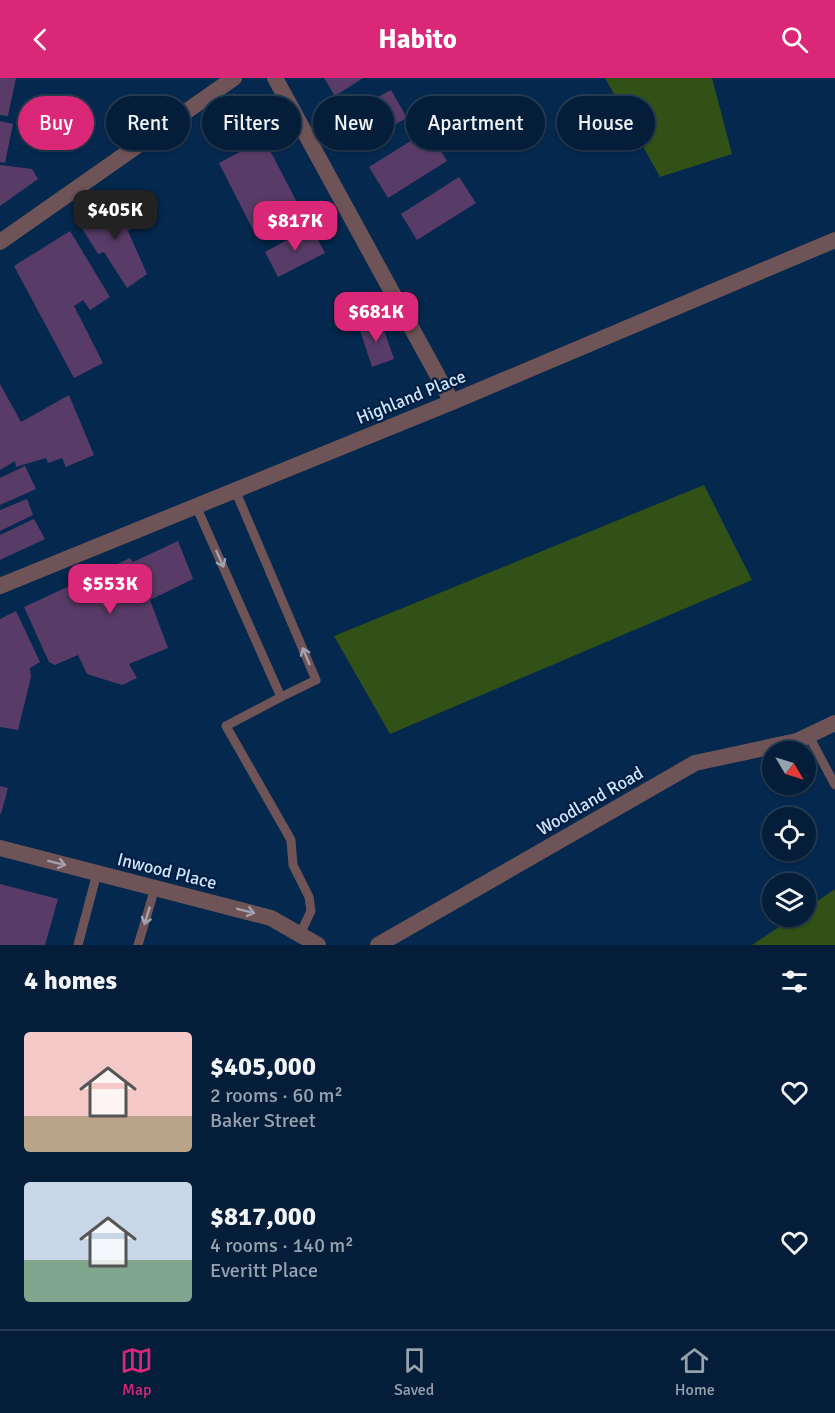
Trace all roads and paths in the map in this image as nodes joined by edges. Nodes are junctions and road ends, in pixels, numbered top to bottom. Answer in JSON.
{"nodes":[{"id":1,"x":234,"y":78,"type":"edge"},
{"id":2,"x":275,"y":78,"type":"edge"},
{"id":3,"x":835,"y":240,"type":"edge"},
{"id":4,"x":0,"y":242,"type":"edge"},
{"id":5,"x":452,"y":402,"type":"junction"},
{"id":6,"x":235,"y":490,"type":"junction"},
{"id":7,"x":196,"y":506,"type":"junction"},
{"id":8,"x":0,"y":585,"type":"edge"},
{"id":9,"x":281,"y":697,"type":"junction"},
{"id":10,"x":835,"y":723,"type":"edge"},
{"id":11,"x":809,"y":736,"type":"junction"},
{"id":12,"x":835,"y":785,"type":"edge"},
{"id":13,"x":0,"y":848,"type":"edge"},
{"id":14,"x":97,"y":873,"type":"junction"},
{"id":15,"x":155,"y":888,"type":"junction"},
{"id":16,"x":300,"y":934,"type":"junction"},
{"id":17,"x":78,"y":945,"type":"edge"},
{"id":18,"x":138,"y":945,"type":"edge"},
{"id":19,"x":318,"y":945,"type":"edge"},
{"id":20,"x":378,"y":945,"type":"edge"}],
"edges":[{"from":1,"to":4,"type":"street"},
{"from":2,"to":5,"type":"street"},
{"from":3,"to":5,"type":"street","name":"Highland Place"},
{"from":5,"to":6,"type":"street","name":"Highland Place"},
{"from":6,"to":7,"type":"street","name":"Highland Place"},
{"from":9,"to":6,"type":"lane","one_way":true},
{"from":7,"to":8,"type":"street","name":"Highland Place"},
{"from":7,"to":9,"type":"lane","one_way":true},
{"from":9,"to":16,"type":"lane"},
{"from":10,"to":11,"type":"street","name":"Woodland Road"},
{"from":11,"to":12,"type":"lane"},
{"from":11,"to":20,"type":"street","name":"Woodland Road"},
{"from":13,"to":14,"type":"street","name":"Inwood Place","one_way":true},
{"from":14,"to":15,"type":"street","name":"Inwood Place"},
{"from":14,"to":17,"type":"lane"},
{"from":15,"to":16,"type":"street","name":"Inwood Place","one_way":true},
{"from":15,"to":18,"type":"lane","one_way":true},
{"from":16,"to":19,"type":"street","name":"Inwood Place"}]}
